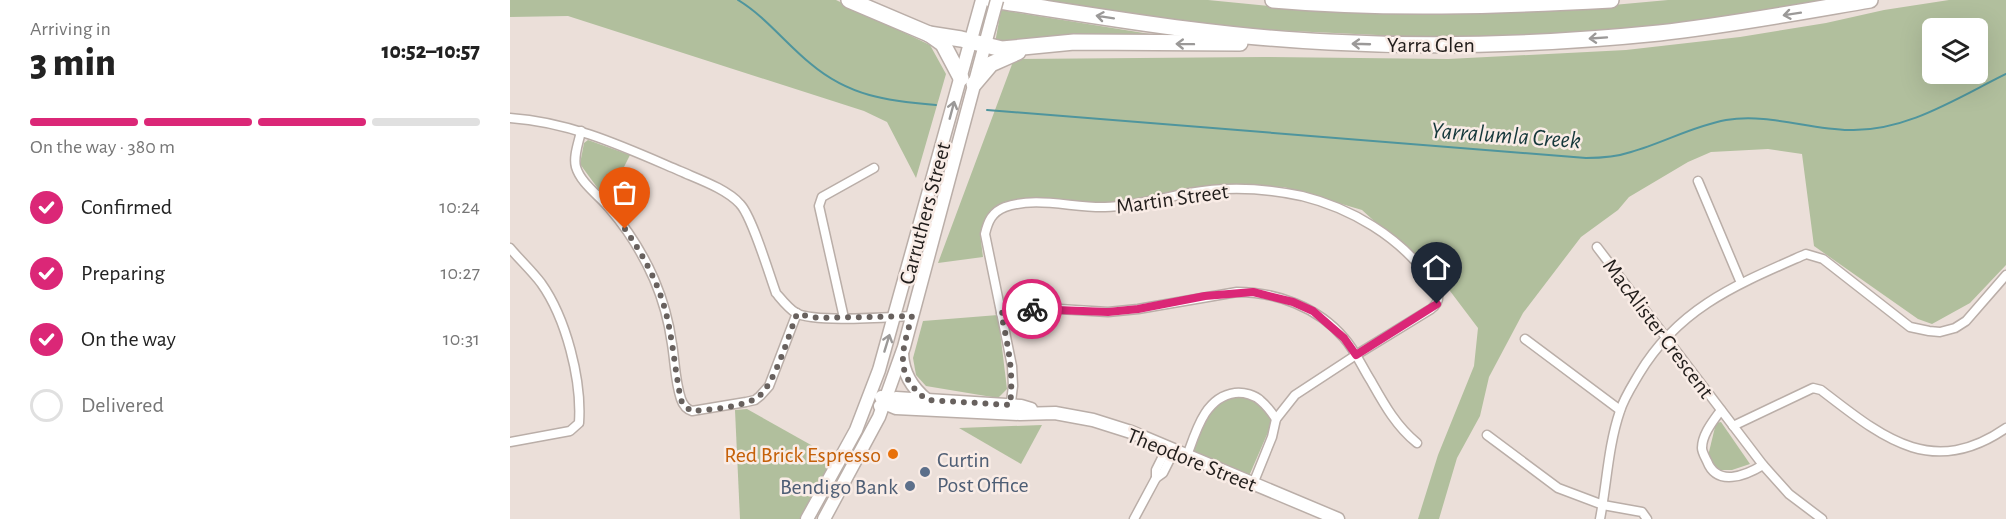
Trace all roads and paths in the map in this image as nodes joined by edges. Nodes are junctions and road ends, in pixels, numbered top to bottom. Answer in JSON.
{"nodes":[{"id":1,"x":849,"y":0,"type":"edge"},
{"id":2,"x":982,"y":0,"type":"edge"},
{"id":3,"x":992,"y":0,"type":"edge"},
{"id":4,"x":997,"y":0,"type":"edge"},
{"id":5,"x":1273,"y":0,"type":"edge"},
{"id":6,"x":1406,"y":0,"type":"edge"},
{"id":7,"x":1580,"y":0,"type":"edge"},
{"id":8,"x":1611,"y":0,"type":"edge"},
{"id":9,"x":1870,"y":0,"type":"edge"},
{"id":10,"x":929,"y":34,"type":"junction"},
{"id":11,"x":1327,"y":42,"type":"junction"},
{"id":12,"x":977,"y":44,"type":"junction"},
{"id":13,"x":1035,"y":46,"type":"junction"},
{"id":14,"x":967,"y":81,"type":"junction"},
{"id":15,"x":510,"y":118,"type":"edge"},
{"id":16,"x":581,"y":131,"type":"junction"},
{"id":17,"x":874,"y":168,"type":"dead end"},
{"id":18,"x":1698,"y":181,"type":"dead end"},
{"id":19,"x":1597,"y":247,"type":"dead end"},
{"id":20,"x":510,"y":248,"type":"edge"},
{"id":21,"x":2006,"y":275,"type":"edge"},
{"id":22,"x":1740,"y":283,"type":"junction"},
{"id":23,"x":1001,"y":313,"type":"junction"},
{"id":24,"x":797,"y":314,"type":"junction"},
{"id":25,"x":896,"y":316,"type":"junction"},
{"id":26,"x":912,"y":316,"type":"junction"},
{"id":27,"x":844,"y":318,"type":"junction"},
{"id":28,"x":1666,"y":338,"type":"junction"},
{"id":29,"x":1525,"y":339,"type":"dead end"},
{"id":30,"x":904,"y":347,"type":"junction"},
{"id":31,"x":1356,"y":355,"type":"junction"},
{"id":32,"x":879,"y":370,"type":"junction"},
{"id":33,"x":927,"y":400,"type":"junction"},
{"id":34,"x":884,"y":403,"type":"junction"},
{"id":35,"x":1010,"y":410,"type":"junction"},
{"id":36,"x":1620,"y":410,"type":"junction"},
{"id":37,"x":1721,"y":410,"type":"junction"},
{"id":38,"x":1276,"y":419,"type":"junction"},
{"id":39,"x":1733,"y":426,"type":"junction"},
{"id":40,"x":2006,"y":428,"type":"edge"},
{"id":41,"x":856,"y":430,"type":"junction"},
{"id":42,"x":1486,"y":435,"type":"dead end"},
{"id":43,"x":510,"y":442,"type":"edge"},
{"id":44,"x":1418,"y":443,"type":"dead end"},
{"id":45,"x":1171,"y":449,"type":"junction"},
{"id":46,"x":1187,"y":456,"type":"junction"},
{"id":47,"x":1763,"y":465,"type":"junction"},
{"id":48,"x":1253,"y":484,"type":"junction"},
{"id":49,"x":1603,"y":505,"type":"junction"},
{"id":50,"x":807,"y":519,"type":"edge"},
{"id":51,"x":824,"y":519,"type":"edge"},
{"id":52,"x":1134,"y":519,"type":"edge"},
{"id":53,"x":1338,"y":519,"type":"edge"},
{"id":54,"x":1600,"y":519,"type":"edge"},
{"id":55,"x":1647,"y":519,"type":"edge"},
{"id":56,"x":1822,"y":519,"type":"edge"}],
"edges":[{"from":1,"to":10,"type":"highway"},
{"from":2,"to":12,"type":"main road","name":"Carruthers Street"},
{"from":11,"to":3,"type":"highway","name":"Yarra Glen","one_way":true},
{"from":4,"to":12,"type":"main road","name":"Carruthers Street","bridge":true},
{"from":5,"to":8,"type":"highway","name":"Yarra Glen"},
{"from":6,"to":7,"type":"highway"},
{"from":9,"to":11,"type":"highway","name":"Yarra Glen","one_way":true},
{"from":10,"to":12,"type":"highway"},
{"from":10,"to":14,"type":"highway"},
{"from":11,"to":13,"type":"highway","one_way":true},
{"from":12,"to":13,"type":"highway"},
{"from":12,"to":14,"type":"main road","name":"Carruthers Street"},
{"from":13,"to":14,"type":"highway"},
{"from":25,"to":14,"type":"main road","name":"Carruthers Street","one_way":true},
{"from":14,"to":26,"type":"main road","name":"Carruthers Street"},
{"from":15,"to":16,"type":"street"},
{"from":16,"to":24,"type":"street"},
{"from":16,"to":24,"type":"street"},
{"from":17,"to":27,"type":"street"},
{"from":18,"to":22,"type":"street"},
{"from":19,"to":28,"type":"street","name":"MacAlister Crescent"},
{"from":20,"to":43,"type":"street"},
{"from":21,"to":22,"type":"street"},
{"from":22,"to":28,"type":"street"},
{"from":23,"to":31,"type":"street"},
{"from":23,"to":31,"type":"street","name":"Martin Street"},
{"from":23,"to":35,"type":"street","name":"Martin Street"},
{"from":24,"to":27,"type":"street"},
{"from":25,"to":26,"type":"street"},
{"from":25,"to":27,"type":"street"},
{"from":32,"to":25,"type":"main road","name":"Carruthers Street","one_way":true},
{"from":26,"to":30,"type":"main road","name":"Carruthers Street"},
{"from":28,"to":36,"type":"street"},
{"from":28,"to":37,"type":"street","name":"MacAlister Crescent"},
{"from":29,"to":36,"type":"street"},
{"from":30,"to":33,"type":"main road"},
{"from":30,"to":34,"type":"main road","name":"Carruthers Street"},
{"from":31,"to":38,"type":"street"},
{"from":31,"to":44,"type":"street"},
{"from":32,"to":34,"type":"main road"},
{"from":32,"to":41,"type":"main road","name":"Carruthers Street"},
{"from":33,"to":34,"type":"main road","name":"Theodore Street"},
{"from":33,"to":35,"type":"main road","name":"Theodore Street"},
{"from":34,"to":35,"type":"main road","name":"Theodore Street"},
{"from":34,"to":41,"type":"main road"},
{"from":34,"to":51,"type":"main road","name":"Carruthers Street"},
{"from":35,"to":45,"type":"main road","name":"Theodore Street"},
{"from":36,"to":49,"type":"street"},
{"from":37,"to":39,"type":"street","name":"MacAlister Crescent"},
{"from":37,"to":47,"type":"street","name":"MacAlister Crescent"},
{"from":38,"to":46,"type":"street"},
{"from":38,"to":48,"type":"street"},
{"from":39,"to":40,"type":"street"},
{"from":39,"to":47,"type":"street","name":"MacAlister Crescent"},
{"from":41,"to":50,"type":"main road","name":"Carruthers Street"},
{"from":42,"to":49,"type":"street"},
{"from":45,"to":46,"type":"main road","name":"Theodore Street"},
{"from":45,"to":52,"type":"street"},
{"from":46,"to":48,"type":"main road","name":"Theodore Street"},
{"from":47,"to":56,"type":"street","name":"MacAlister Crescent"},
{"from":48,"to":53,"type":"main road","name":"Theodore Street"},
{"from":49,"to":54,"type":"street"},
{"from":49,"to":55,"type":"street"}]}
